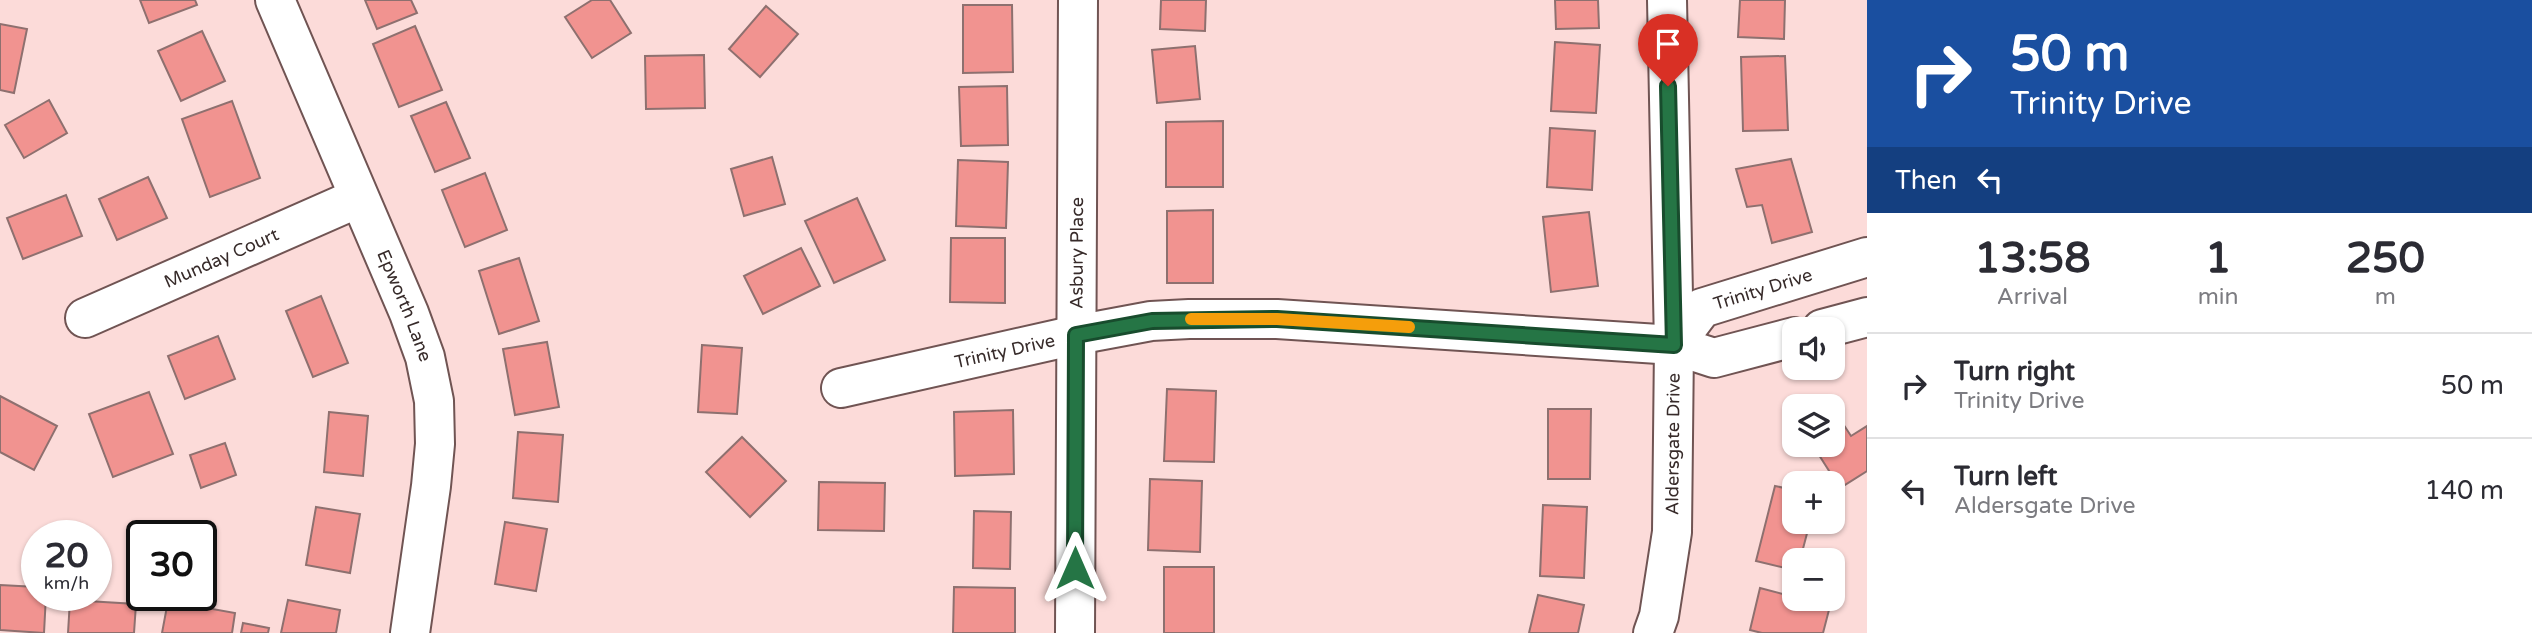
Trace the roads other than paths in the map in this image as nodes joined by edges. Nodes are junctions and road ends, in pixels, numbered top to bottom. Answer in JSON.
{"nodes":[{"id":1,"x":275,"y":0,"type":"edge"},
{"id":2,"x":1078,"y":0,"type":"edge"},
{"id":3,"x":1667,"y":0,"type":"edge"},
{"id":4,"x":358,"y":198,"type":"junction"},
{"id":5,"x":1867,"y":257,"type":"edge"},
{"id":6,"x":1867,"y":317,"type":"edge"},
{"id":7,"x":85,"y":318,"type":"dead end"},
{"id":8,"x":1845,"y":323,"type":"edge"},
{"id":9,"x":1076,"y":335,"type":"junction"},
{"id":10,"x":1782,"y":340,"type":"edge"},
{"id":11,"x":1674,"y":345,"type":"junction"},
{"id":12,"x":841,"y":388,"type":"dead end"},
{"id":13,"x":410,"y":633,"type":"edge"},
{"id":14,"x":1075,"y":633,"type":"edge"},
{"id":15,"x":1653,"y":633,"type":"edge"}],
"edges":[{"from":1,"to":4,"type":"street","name":"Epworth Lane"},
{"from":2,"to":9,"type":"street","name":"Asbury Place"},
{"from":3,"to":11,"type":"street","name":"Aldersgate Drive"},
{"from":4,"to":7,"type":"street","name":"Munday Court"},
{"from":4,"to":13,"type":"street","name":"Epworth Lane"},
{"from":5,"to":11,"type":"street","name":"Trinity Drive"},
{"from":6,"to":8,"type":"street"},
{"from":9,"to":11,"type":"street","name":"Trinity Drive"},
{"from":9,"to":12,"type":"street","name":"Trinity Drive"},
{"from":9,"to":14,"type":"street","name":"Asbury Place"},
{"from":10,"to":11,"type":"street","name":"Trinity Drive"},
{"from":11,"to":15,"type":"street","name":"Aldersgate Drive"}]}
